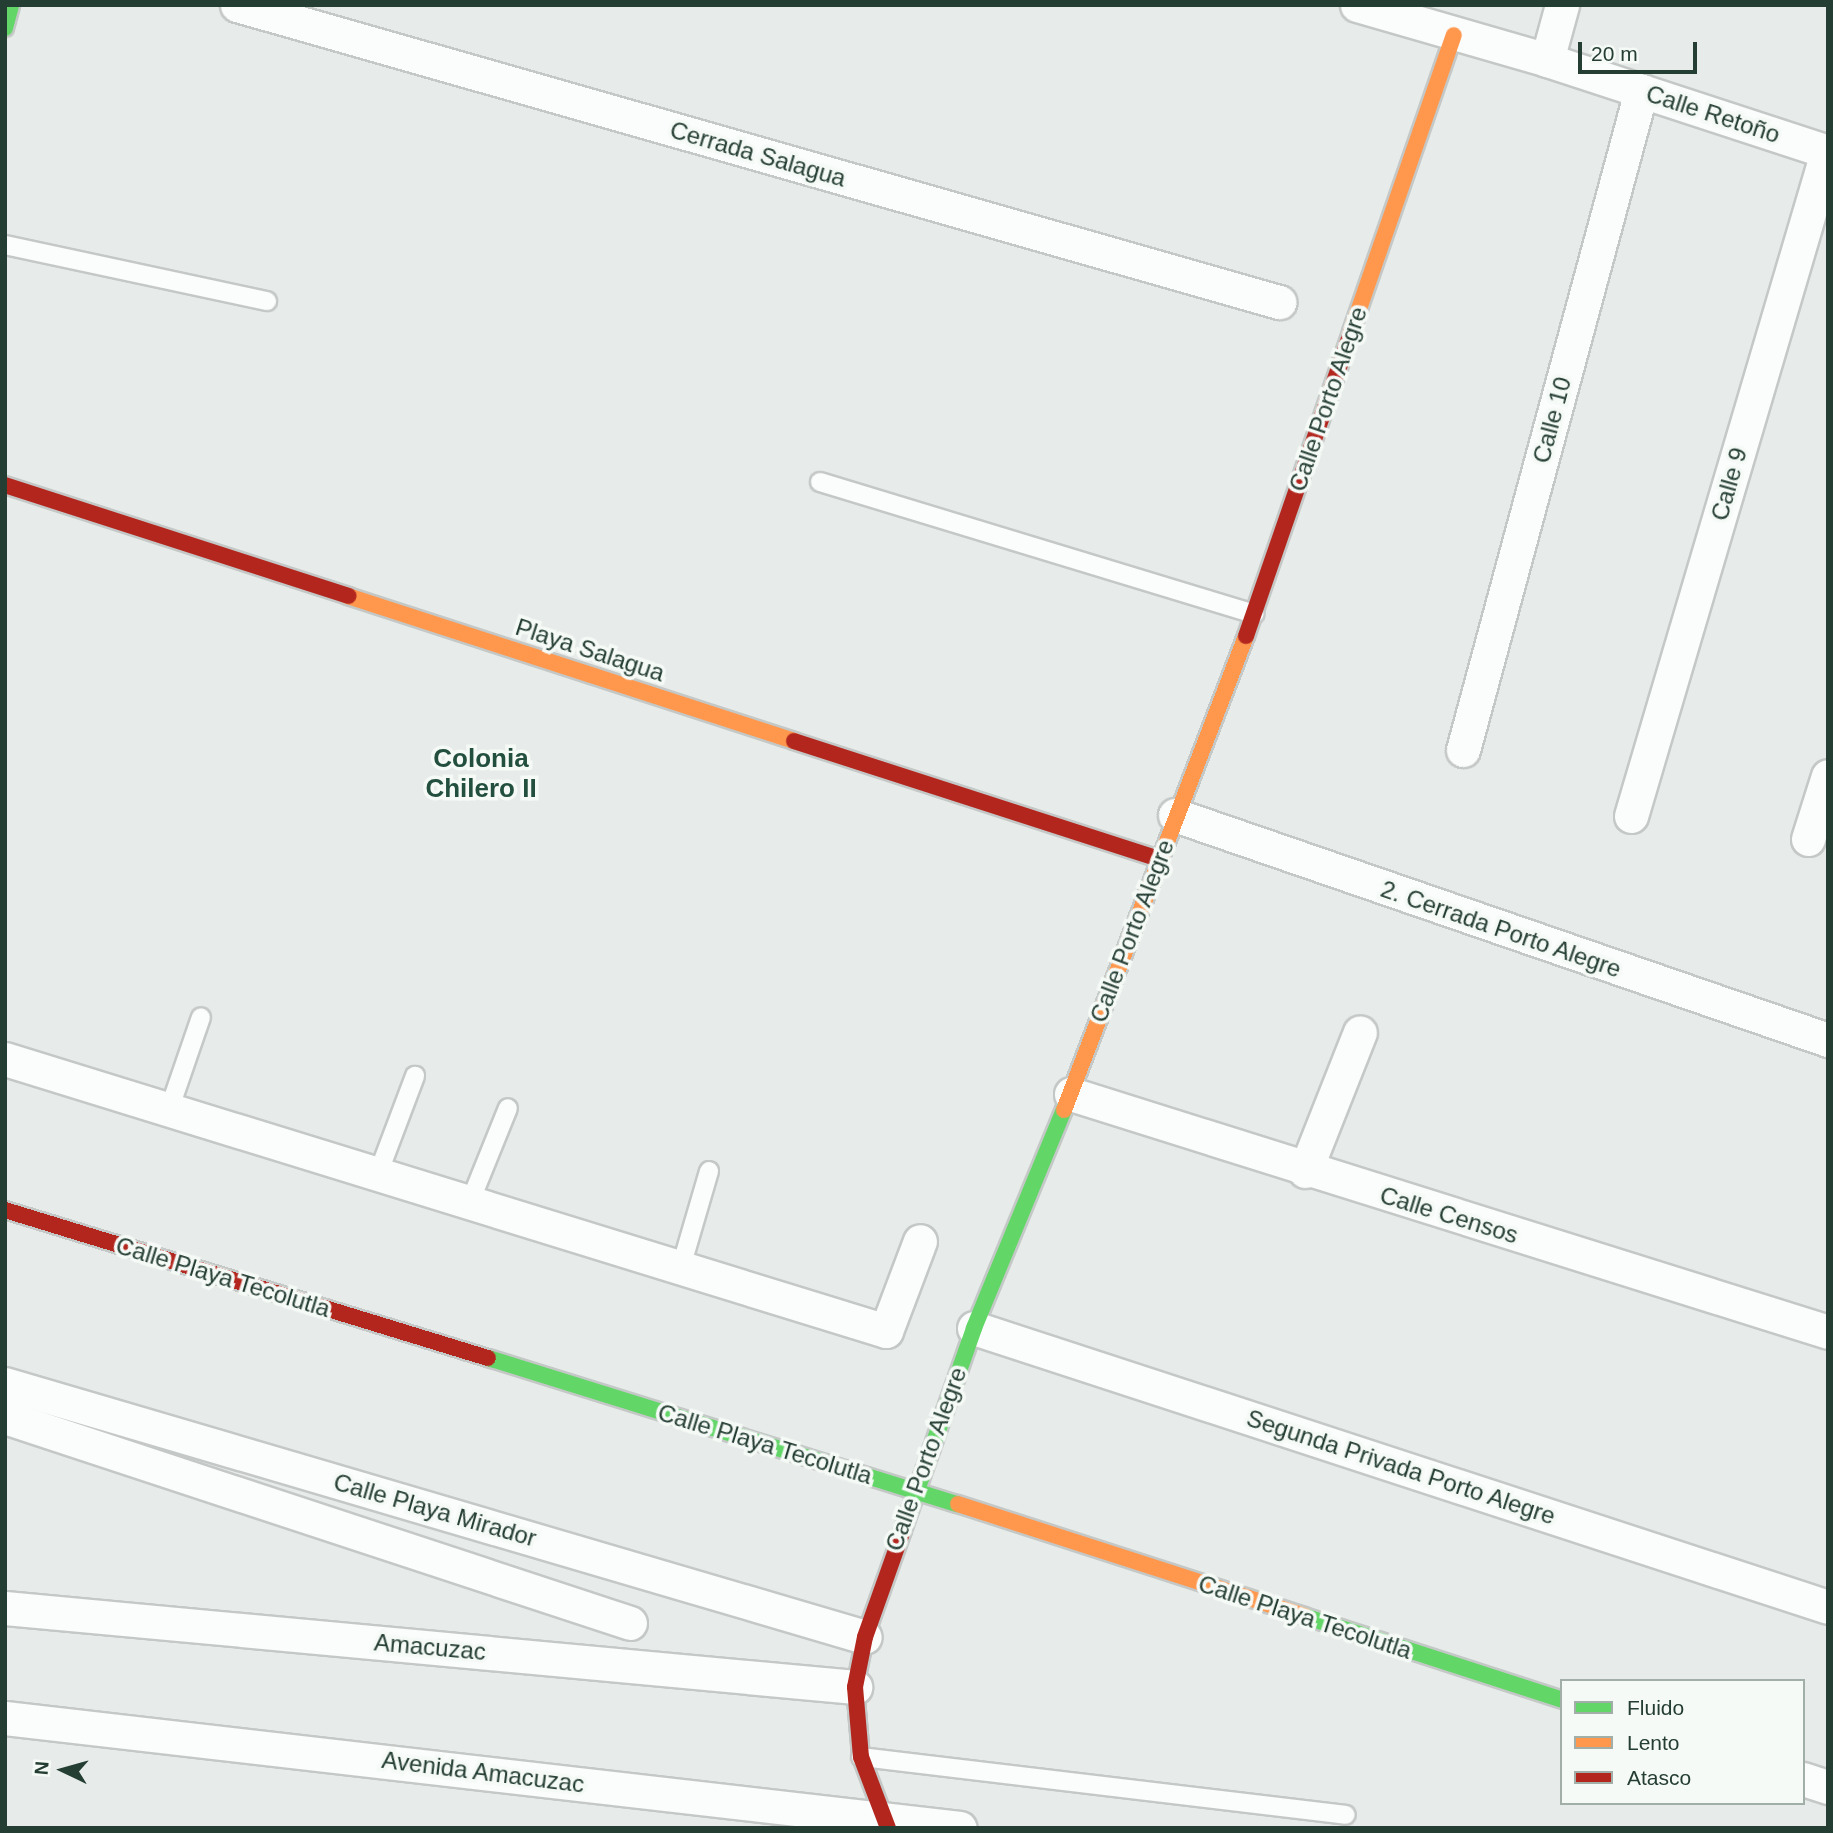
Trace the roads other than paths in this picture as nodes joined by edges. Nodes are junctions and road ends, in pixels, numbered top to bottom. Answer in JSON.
{"nodes":[{"id":1,"x":12,"y":5,"type":"edge"},
{"id":2,"x":237,"y":5,"type":"edge"},
{"id":3,"x":1357,"y":5,"type":"edge"},
{"id":4,"x":1562,"y":5,"type":"edge"},
{"id":5,"x":5,"y":27,"type":"edge"},
{"id":6,"x":1454,"y":35,"type":"junction"},
{"id":7,"x":1547,"y":60,"type":"junction"},
{"id":8,"x":1642,"y":90,"type":"junction"},
{"id":9,"x":1827,"y":152,"type":"edge"},
{"id":10,"x":5,"y":245,"type":"edge"},
{"id":11,"x":267,"y":300,"type":"dead end"},
{"id":12,"x":1279,"y":302,"type":"dead end"},
{"id":13,"x":820,"y":482,"type":"dead end"},
{"id":14,"x":5,"y":485,"type":"edge"},
{"id":15,"x":1254,"y":614,"type":"junction"},
{"id":16,"x":1463,"y":750,"type":"dead end"},
{"id":17,"x":1828,"y":776,"type":"edge"},
{"id":18,"x":1175,"y":815,"type":"junction"},
{"id":19,"x":1631,"y":816,"type":"dead end"},
{"id":20,"x":1808,"y":839,"type":"dead end"},
{"id":21,"x":1160,"y":859,"type":"junction"},
{"id":22,"x":201,"y":1017,"type":"dead end"},
{"id":23,"x":1360,"y":1032,"type":"dead end"},
{"id":24,"x":1828,"y":1040,"type":"edge"},
{"id":25,"x":5,"y":1059,"type":"edge"},
{"id":26,"x":415,"y":1076,"type":"dead end"},
{"id":27,"x":1071,"y":1094,"type":"junction"},
{"id":28,"x":508,"y":1108,"type":"dead end"},
{"id":29,"x":169,"y":1110,"type":"junction"},
{"id":30,"x":709,"y":1171,"type":"dead end"},
{"id":31,"x":1305,"y":1171,"type":"junction"},
{"id":32,"x":378,"y":1174,"type":"junction"},
{"id":33,"x":470,"y":1202,"type":"junction"},
{"id":34,"x":5,"y":1210,"type":"edge"},
{"id":35,"x":920,"y":1241,"type":"dead end"},
{"id":36,"x":681,"y":1267,"type":"junction"},
{"id":37,"x":974,"y":1328,"type":"junction"},
{"id":38,"x":1828,"y":1332,"type":"edge"},
{"id":39,"x":5,"y":1384,"type":"edge"},
{"id":40,"x":5,"y":1418,"type":"edge"},
{"id":41,"x":913,"y":1489,"type":"junction"},
{"id":42,"x":1828,"y":1607,"type":"edge"},
{"id":43,"x":5,"y":1608,"type":"edge"},
{"id":44,"x":630,"y":1623,"type":"dead end"},
{"id":45,"x":865,"y":1637,"type":"junction"},
{"id":46,"x":855,"y":1687,"type":"junction"},
{"id":47,"x":1560,"y":1699,"type":"edge"},
{"id":48,"x":5,"y":1718,"type":"edge"},
{"id":49,"x":861,"y":1757,"type":"junction"},
{"id":50,"x":1805,"y":1780,"type":"edge"},
{"id":51,"x":1828,"y":1787,"type":"edge"},
{"id":52,"x":1346,"y":1815,"type":"dead end"},
{"id":53,"x":885,"y":1823,"type":"edge"},
{"id":54,"x":960,"y":1828,"type":"edge"}],
"edges":[{"from":1,"to":5,"type":"street"},
{"from":2,"to":12,"type":"street","name":"Cerrada Salagua"},
{"from":3,"to":6,"type":"street","name":"Calle Retoño"},
{"from":4,"to":7,"type":"street"},
{"from":6,"to":7,"type":"street","name":"Calle Retoño"},
{"from":6,"to":15,"type":"street","name":"Calle Porto Alegre"},
{"from":7,"to":8,"type":"street","name":"Calle Retoño"},
{"from":8,"to":9,"type":"street","name":"Calle Retoño"},
{"from":8,"to":16,"type":"street","name":"Calle 10"},
{"from":9,"to":19,"type":"street","name":"Calle 9"},
{"from":10,"to":11,"type":"lane"},
{"from":13,"to":15,"type":"lane"},
{"from":14,"to":21,"type":"street","name":"Playa Salagua"},
{"from":15,"to":18,"type":"street","name":"Calle Porto Alegre"},
{"from":17,"to":20,"type":"street"},
{"from":18,"to":21,"type":"street","name":"Calle Porto Alegre"},
{"from":18,"to":24,"type":"street","name":"2. Cerrada Porto Alegre"},
{"from":21,"to":27,"type":"street","name":"Calle Porto Alegre"},
{"from":22,"to":29,"type":"lane"},
{"from":23,"to":31,"type":"street"},
{"from":25,"to":29,"type":"street"},
{"from":26,"to":32,"type":"lane"},
{"from":27,"to":31,"type":"street","name":"Calle Censos"},
{"from":27,"to":37,"type":"street","name":"Calle Porto Alegre"},
{"from":28,"to":33,"type":"lane"},
{"from":29,"to":32,"type":"street"},
{"from":30,"to":36,"type":"lane"},
{"from":31,"to":38,"type":"street","name":"Calle Censos"},
{"from":32,"to":33,"type":"street"},
{"from":33,"to":36,"type":"street"},
{"from":34,"to":41,"type":"street","name":"Calle Playa Tecolutla"},
{"from":35,"to":36,"type":"street"},
{"from":37,"to":41,"type":"street","name":"Calle Porto Alegre"},
{"from":37,"to":42,"type":"street","name":"Segunda Privada Porto Alegre"},
{"from":39,"to":45,"type":"street","name":"Calle Playa Mirador"},
{"from":40,"to":44,"type":"street"},
{"from":41,"to":45,"type":"street","name":"Calle Porto Alegre"},
{"from":41,"to":47,"type":"street","name":"Calle Playa Tecolutla"},
{"from":43,"to":46,"type":"street","name":"Amacuzac"},
{"from":45,"to":46,"type":"street","name":"Calle Porto Alegre"},
{"from":46,"to":49,"type":"street","name":"Calle Porto Alegre"},
{"from":48,"to":53,"type":"street","name":"Avenida Amacuzac"},
{"from":49,"to":52,"type":"lane"},
{"from":49,"to":53,"type":"street","name":"Calle Porto Alegre"},
{"from":50,"to":51,"type":"street"},
{"from":53,"to":54,"type":"street","name":"Avenida Amacuzac"}]}
